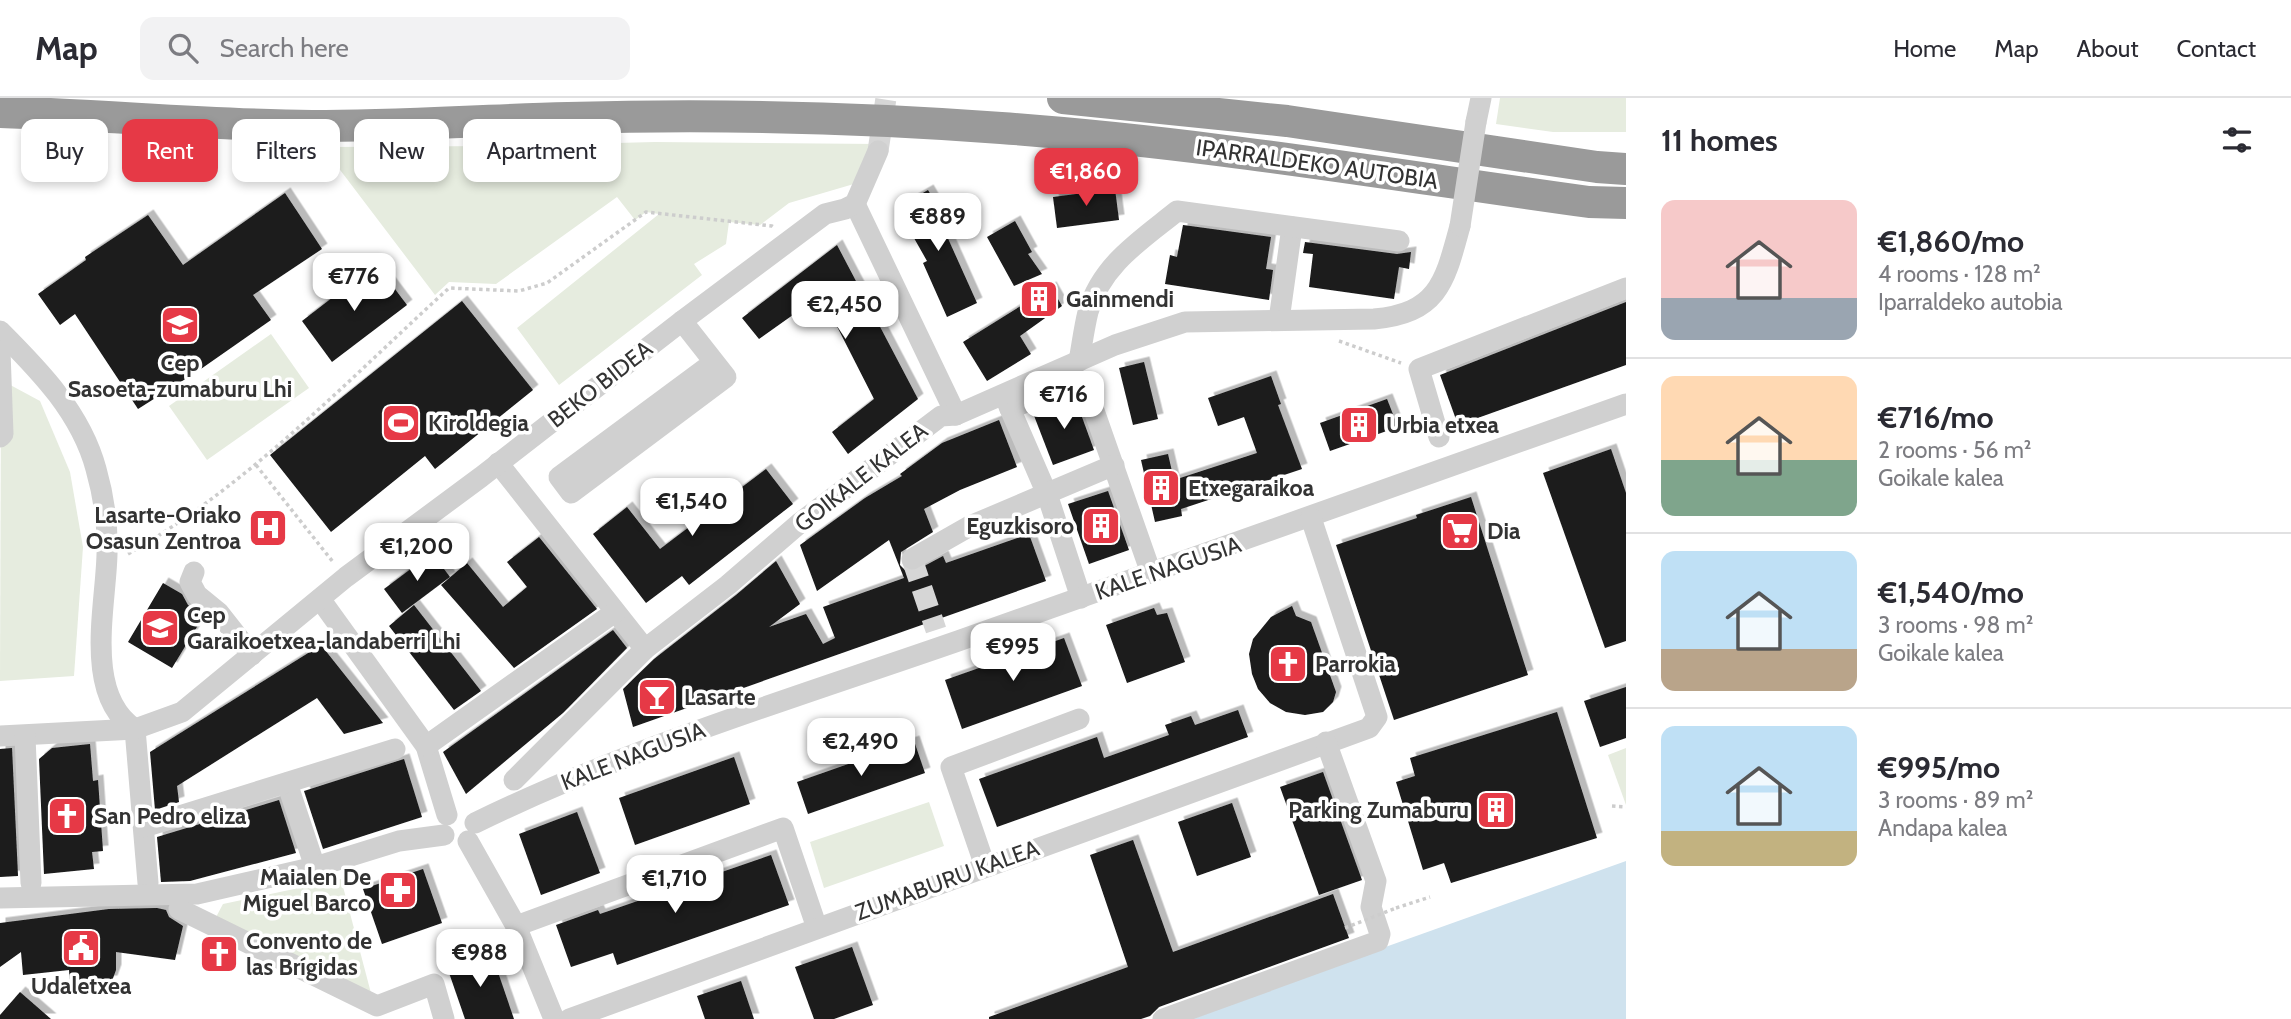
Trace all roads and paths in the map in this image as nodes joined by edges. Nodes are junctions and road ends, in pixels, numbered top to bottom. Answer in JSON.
{"nodes":[{"id":1,"x":1063,"y":98,"type":"edge"},
{"id":2,"x":1481,"y":98,"type":"edge"},
{"id":3,"x":0,"y":112,"type":"edge"},
{"id":4,"x":878,"y":151,"type":"tunnel mouth"},
{"id":5,"x":1626,"y":169,"type":"edge"},
{"id":6,"x":1626,"y":203,"type":"edge"},
{"id":7,"x":855,"y":204,"type":"junction"},
{"id":8,"x":1292,"y":227,"type":"junction"},
{"id":9,"x":791,"y":240,"type":"junction"},
{"id":10,"x":1399,"y":241,"type":"dead end"},
{"id":11,"x":1626,"y":288,"type":"edge"},
{"id":12,"x":1279,"y":320,"type":"junction"},
{"id":13,"x":682,"y":321,"type":"junction"},
{"id":14,"x":1329,"y":338,"type":"dead end"},
{"id":15,"x":2,"y":339,"type":"edge"},
{"id":16,"x":1079,"y":360,"type":"junction"},
{"id":17,"x":713,"y":363,"type":"junction"},
{"id":18,"x":1419,"y":369,"type":"junction"},
{"id":19,"x":1007,"y":401,"type":"junction"},
{"id":20,"x":1626,"y":404,"type":"edge"},
{"id":21,"x":956,"y":415,"type":"junction"},
{"id":22,"x":0,"y":437,"type":"edge"},
{"id":23,"x":1439,"y":437,"type":"dead end"},
{"id":24,"x":498,"y":463,"type":"junction"},
{"id":25,"x":256,"y":465,"type":"junction"},
{"id":26,"x":1114,"y":465,"type":"junction"},
{"id":27,"x":1047,"y":494,"type":"junction"},
{"id":28,"x":1311,"y":517,"type":"junction"},
{"id":29,"x":323,"y":551,"type":"dead end"},
{"id":30,"x":912,"y":559,"type":"dead end"},
{"id":31,"x":106,"y":567,"type":"junction"},
{"id":32,"x":194,"y":572,"type":"dead end"},
{"id":33,"x":1151,"y":573,"type":"junction"},
{"id":34,"x":1081,"y":598,"type":"junction"},
{"id":35,"x":320,"y":599,"type":"junction"},
{"id":36,"x":615,"y":612,"type":"junction"},
{"id":37,"x":645,"y":649,"type":"junction"},
{"id":38,"x":252,"y":655,"type":"junction"},
{"id":39,"x":1079,"y":719,"type":"dead end"},
{"id":40,"x":135,"y":729,"type":"junction"},
{"id":41,"x":0,"y":736,"type":"edge"},
{"id":42,"x":25,"y":736,"type":"junction"},
{"id":43,"x":1326,"y":742,"type":"junction"},
{"id":44,"x":426,"y":746,"type":"junction"},
{"id":45,"x":395,"y":749,"type":"dead end"},
{"id":46,"x":514,"y":780,"type":"dead end"},
{"id":47,"x":287,"y":783,"type":"junction"},
{"id":48,"x":1612,"y":806,"type":"dead end"},
{"id":49,"x":1626,"y":807,"type":"edge"},
{"id":50,"x":446,"y":825,"type":"junction"},
{"id":51,"x":144,"y":827,"type":"junction"},
{"id":52,"x":471,"y":832,"type":"junction"},
{"id":53,"x":985,"y":866,"type":"junction"},
{"id":54,"x":315,"y":867,"type":"junction"},
{"id":55,"x":32,"y":883,"type":"dead end"},
{"id":56,"x":148,"y":883,"type":"dead end"},
{"id":57,"x":1430,"y":897,"type":"dead end"},
{"id":58,"x":0,"y":898,"type":"edge"},
{"id":59,"x":179,"y":909,"type":"dead end"},
{"id":60,"x":516,"y":926,"type":"junction"},
{"id":61,"x":817,"y":928,"type":"junction"},
{"id":62,"x":1345,"y":928,"type":"dead end"},
{"id":63,"x":444,"y":1019,"type":"edge"},
{"id":64,"x":554,"y":1019,"type":"edge"},
{"id":65,"x":569,"y":1019,"type":"edge"},
{"id":66,"x":1163,"y":1019,"type":"edge"}],
"edges":[{"from":1,"to":5,"type":"highway","name":"IPARRALDEKO AUTOBIA"},
{"from":2,"to":12,"type":"street","name":"GOIKALE KALEA","bridge":true},
{"from":3,"to":6,"type":"highway","name":"IPARRALDEKO AUTOBIA"},
{"from":4,"to":7,"type":"street"},
{"from":7,"to":9,"type":"street","name":"BEKO BIDEA"},
{"from":7,"to":21,"type":"street"},
{"from":8,"to":10,"type":"street"},
{"from":8,"to":12,"type":"street"},
{"from":8,"to":16,"type":"street"},
{"from":9,"to":13,"type":"street","name":"BEKO BIDEA"},
{"from":9,"to":25,"type":"path"},
{"from":11,"to":18,"type":"street"},
{"from":12,"to":16,"type":"street","name":"GOIKALE KALEA"},
{"from":13,"to":17,"type":"street"},
{"from":13,"to":24,"type":"street","name":"BEKO BIDEA"},
{"from":14,"to":18,"type":"path"},
{"from":15,"to":22,"type":"street"},
{"from":15,"to":31,"type":"street"},
{"from":16,"to":19,"type":"street","name":"GOIKALE KALEA"},
{"from":17,"to":17,"type":"street"},
{"from":18,"to":23,"type":"street"},
{"from":19,"to":21,"type":"street","name":"GOIKALE KALEA"},
{"from":19,"to":26,"type":"street"},
{"from":19,"to":27,"type":"street"},
{"from":20,"to":28,"type":"street","name":"KALE NAGUSIA"},
{"from":21,"to":37,"type":"street","name":"GOIKALE KALEA"},
{"from":24,"to":35,"type":"street","name":"BEKO BIDEA"},
{"from":24,"to":36,"type":"street"},
{"from":25,"to":29,"type":"path"},
{"from":25,"to":31,"type":"path"},
{"from":26,"to":27,"type":"street"},
{"from":26,"to":33,"type":"street"},
{"from":27,"to":30,"type":"street"},
{"from":27,"to":34,"type":"street"},
{"from":28,"to":33,"type":"street","name":"KALE NAGUSIA"},
{"from":28,"to":43,"type":"street","name":"ZUMABURU KALEA"},
{"from":31,"to":40,"type":"street"},
{"from":32,"to":38,"type":"street"},
{"from":33,"to":34,"type":"street","name":"KALE NAGUSIA"},
{"from":34,"to":52,"type":"street","name":"KALE NAGUSIA"},
{"from":35,"to":38,"type":"street","name":"BEKO BIDEA"},
{"from":35,"to":44,"type":"street"},
{"from":36,"to":37,"type":"street"},
{"from":36,"to":44,"type":"street"},
{"from":37,"to":46,"type":"street","name":"GOIKALE KALEA"},
{"from":38,"to":40,"type":"street","name":"BEKO BIDEA"},
{"from":39,"to":53,"type":"street"},
{"from":40,"to":42,"type":"street","name":"BEKO BIDEA"},
{"from":40,"to":51,"type":"street"},
{"from":41,"to":42,"type":"street","name":"BEKO BIDEA"},
{"from":42,"to":55,"type":"street"},
{"from":43,"to":53,"type":"street","name":"ZUMABURU KALEA"},
{"from":43,"to":66,"type":"street"},
{"from":44,"to":50,"type":"street"},
{"from":45,"to":47,"type":"street"},
{"from":47,"to":51,"type":"street"},
{"from":47,"to":54,"type":"street"},
{"from":48,"to":49,"type":"path"},
{"from":50,"to":52,"type":"street"},
{"from":50,"to":52,"type":"street"},
{"from":50,"to":54,"type":"street"},
{"from":51,"to":56,"type":"street"},
{"from":52,"to":60,"type":"street"},
{"from":53,"to":61,"type":"street","name":"ZUMABURU KALEA"},
{"from":54,"to":58,"type":"street"},
{"from":57,"to":62,"type":"path","bridge":true},
{"from":59,"to":63,"type":"street"},
{"from":60,"to":61,"type":"street"},
{"from":60,"to":64,"type":"street"},
{"from":61,"to":65,"type":"street","name":"ZUMABURU KALEA"}]}
